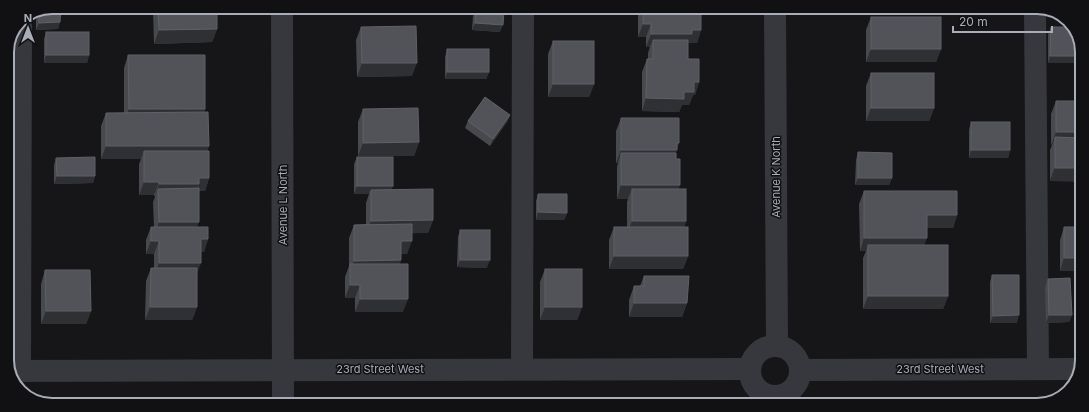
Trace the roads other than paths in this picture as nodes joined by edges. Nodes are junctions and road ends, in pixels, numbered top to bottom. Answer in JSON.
{"nodes":[{"id":1,"x":282,"y":14,"type":"edge"},
{"id":2,"x":523,"y":14,"type":"edge"},
{"id":3,"x":775,"y":14,"type":"edge"},
{"id":4,"x":1035,"y":14,"type":"edge"},
{"id":5,"x":21,"y":30,"type":"edge"},
{"id":6,"x":778,"y":346,"type":"junction"},
{"id":7,"x":15,"y":367,"type":"edge"},
{"id":8,"x":522,"y":368,"type":"junction"},
{"id":9,"x":749,"y":368,"type":"junction"},
{"id":10,"x":1038,"y":368,"type":"junction"},
{"id":11,"x":283,"y":369,"type":"junction"},
{"id":12,"x":1074,"y":369,"type":"edge"},
{"id":13,"x":800,"y":370,"type":"junction"},
{"id":14,"x":15,"y":371,"type":"edge"},
{"id":15,"x":283,"y":398,"type":"edge"},
{"id":16,"x":772,"y":398,"type":"edge"},
{"id":17,"x":778,"y":398,"type":"edge"}],
"edges":[{"from":1,"to":11,"type":"street","name":"Avenue L North"},
{"from":2,"to":8,"type":"street"},
{"from":3,"to":6,"type":"street","name":"Avenue K North"},
{"from":4,"to":10,"type":"street"},
{"from":5,"to":7,"type":"street"},
{"from":6,"to":9,"type":"street"},
{"from":6,"to":13,"type":"street"},
{"from":8,"to":9,"type":"street","name":"23rd Street West"},
{"from":8,"to":11,"type":"street","name":"23rd Street West"},
{"from":9,"to":16,"type":"street"},
{"from":10,"to":12,"type":"street","name":"23rd Street West"},
{"from":10,"to":13,"type":"street","name":"23rd Street West"},
{"from":11,"to":14,"type":"street","name":"23rd Street West"},
{"from":11,"to":15,"type":"street","name":"Avenue L North"},
{"from":13,"to":17,"type":"street"}]}
